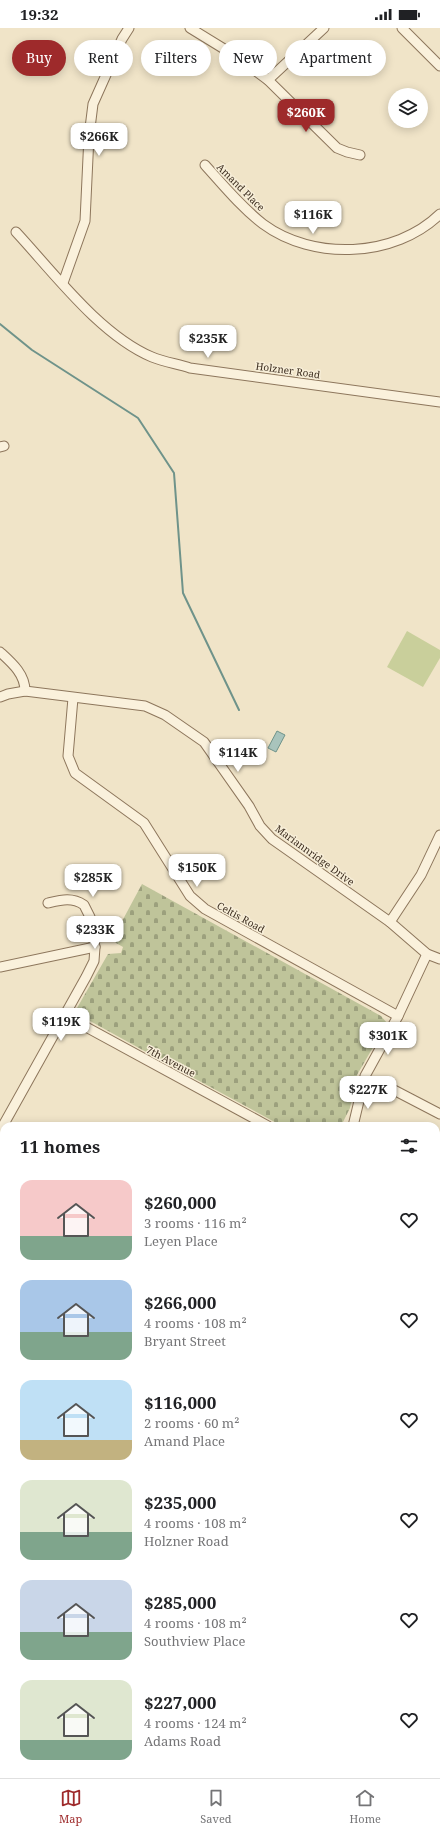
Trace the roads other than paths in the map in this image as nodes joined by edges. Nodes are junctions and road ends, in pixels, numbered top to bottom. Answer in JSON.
{"nodes":[{"id":1,"x":129,"y":28,"type":"edge"},
{"id":2,"x":324,"y":28,"type":"edge"},
{"id":3,"x":402,"y":28,"type":"edge"},
{"id":4,"x":194,"y":29,"type":"edge"},
{"id":5,"x":440,"y":66,"type":"edge"},
{"id":6,"x":268,"y":80,"type":"junction"},
{"id":7,"x":360,"y":155,"type":"dead end"},
{"id":8,"x":205,"y":165,"type":"dead end"},
{"id":9,"x":440,"y":214,"type":"edge"},
{"id":10,"x":16,"y":232,"type":"dead end"},
{"id":11,"x":64,"y":283,"type":"junction"},
{"id":12,"x":440,"y":402,"type":"edge"},
{"id":13,"x":0,"y":652,"type":"edge"},
{"id":14,"x":25,"y":692,"type":"junction"},
{"id":15,"x":0,"y":698,"type":"edge"},
{"id":16,"x":73,"y":698,"type":"junction"},
{"id":17,"x":440,"y":834,"type":"edge"},
{"id":18,"x":48,"y":903,"type":"dead end"},
{"id":19,"x":390,"y":922,"type":"junction"},
{"id":20,"x":96,"y":947,"type":"junction"},
{"id":21,"x":79,"y":950,"type":"junction"},
{"id":22,"x":427,"y":954,"type":"junction"},
{"id":23,"x":440,"y":960,"type":"edge"},
{"id":24,"x":0,"y":967,"type":"edge"},
{"id":25,"x":91,"y":967,"type":"junction"},
{"id":26,"x":64,"y":1015,"type":"junction"},
{"id":27,"x":398,"y":1016,"type":"junction"},
{"id":28,"x":361,"y":1089,"type":"junction"},
{"id":29,"x":440,"y":1114,"type":"edge"},
{"id":30,"x":5,"y":1122,"type":"edge"},
{"id":31,"x":261,"y":1122,"type":"edge"},
{"id":32,"x":353,"y":1122,"type":"edge"}],
"edges":[{"from":1,"to":11,"type":"street"},
{"from":2,"to":6,"type":"street"},
{"from":3,"to":5,"type":"street"},
{"from":4,"to":6,"type":"street"},
{"from":6,"to":7,"type":"street"},
{"from":8,"to":9,"type":"street","name":"Amand Place"},
{"from":10,"to":11,"type":"street","name":"Holzner Road"},
{"from":11,"to":12,"type":"street","name":"Holzner Road"},
{"from":13,"to":14,"type":"street"},
{"from":14,"to":15,"type":"street","name":"Mariannridge Drive"},
{"from":14,"to":16,"type":"street","name":"Mariannridge Drive"},
{"from":16,"to":19,"type":"street","name":"Mariannridge Drive"},
{"from":16,"to":27,"type":"street","name":"Celtis Road"},
{"from":17,"to":19,"type":"street"},
{"from":18,"to":20,"type":"street"},
{"from":19,"to":22,"type":"street","name":"Mariannridge Drive"},
{"from":20,"to":21,"type":"street"},
{"from":20,"to":25,"type":"street"},
{"from":21,"to":24,"type":"street"},
{"from":21,"to":25,"type":"street"},
{"from":22,"to":23,"type":"street","name":"Mariannridge Drive"},
{"from":22,"to":27,"type":"street"},
{"from":25,"to":26,"type":"street"},
{"from":26,"to":30,"type":"street"},
{"from":26,"to":31,"type":"street","name":"7th Avenue"},
{"from":27,"to":28,"type":"street"},
{"from":28,"to":29,"type":"street"},
{"from":28,"to":32,"type":"street"}]}
